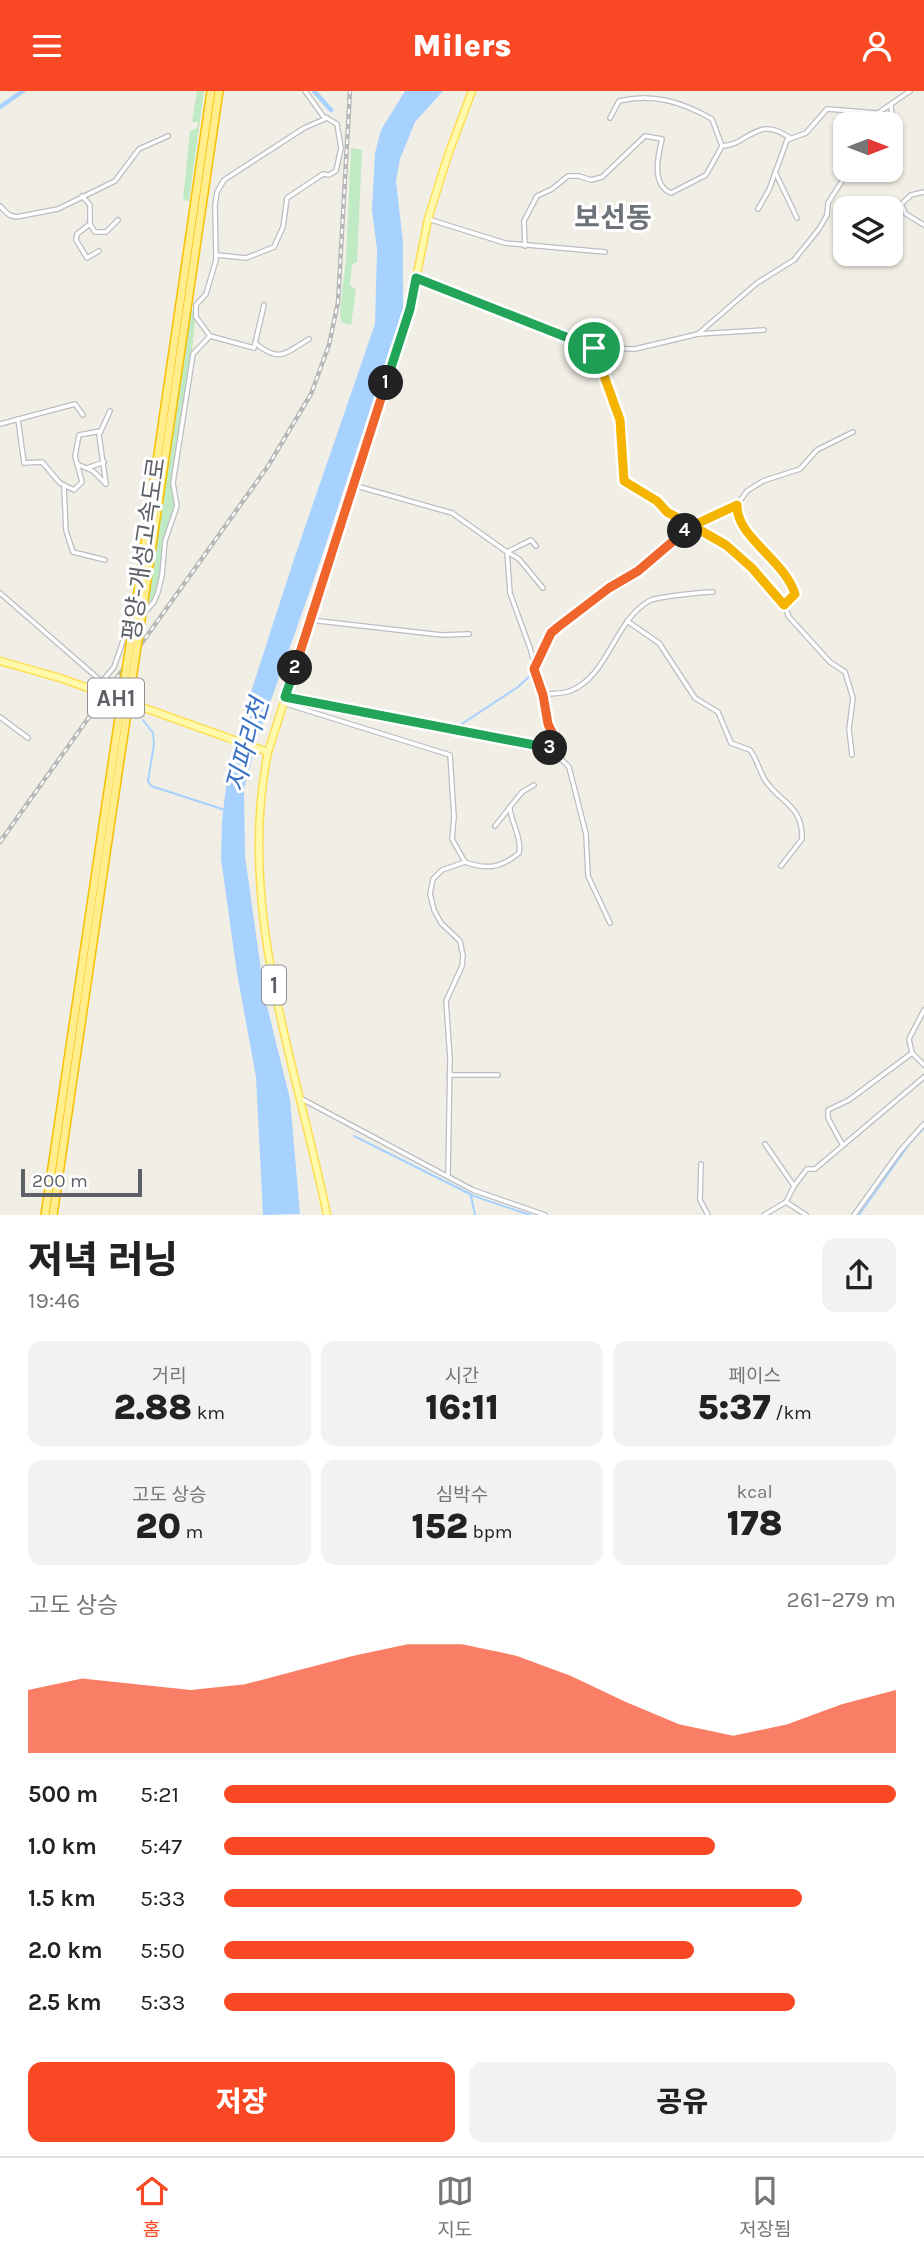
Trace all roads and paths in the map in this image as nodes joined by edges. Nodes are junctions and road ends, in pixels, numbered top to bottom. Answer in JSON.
{"nodes":[{"id":1,"x":211,"y":91,"type":"edge"},
{"id":2,"x":219,"y":91,"type":"edge"},
{"id":3,"x":306,"y":91,"type":"edge"},
{"id":4,"x":472,"y":91,"type":"edge"},
{"id":5,"x":910,"y":91,"type":"edge"},
{"id":6,"x":891,"y":106,"type":"junction"},
{"id":7,"x":865,"y":112,"type":"edge"},
{"id":8,"x":880,"y":112,"type":"edge"},
{"id":9,"x":892,"y":112,"type":"edge"},
{"id":10,"x":327,"y":118,"type":"junction"},
{"id":11,"x":610,"y":118,"type":"dead end"},
{"id":12,"x":168,"y":136,"type":"dead end"},
{"id":13,"x":790,"y":138,"type":"junction"},
{"id":14,"x":722,"y":146,"type":"junction"},
{"id":15,"x":775,"y":172,"type":"junction"},
{"id":16,"x":841,"y":182,"type":"edge"},
{"id":17,"x":924,"y":192,"type":"edge"},
{"id":18,"x":82,"y":196,"type":"junction"},
{"id":19,"x":903,"y":202,"type":"edge"},
{"id":20,"x":0,"y":207,"type":"edge"},
{"id":21,"x":903,"y":208,"type":"edge"},
{"id":22,"x":758,"y":209,"type":"dead end"},
{"id":23,"x":797,"y":218,"type":"dead end"},
{"id":24,"x":428,"y":219,"type":"junction"},
{"id":25,"x":118,"y":220,"type":"dead end"},
{"id":26,"x":90,"y":224,"type":"junction"},
{"id":27,"x":924,"y":225,"type":"edge"},
{"id":28,"x":525,"y":246,"type":"junction"},
{"id":29,"x":99,"y":251,"type":"dead end"},
{"id":30,"x":605,"y":252,"type":"dead end"},
{"id":31,"x":216,"y":255,"type":"junction"},
{"id":32,"x":416,"y":278,"type":"junction"},
{"id":33,"x":264,"y":305,"type":"dead end"},
{"id":34,"x":764,"y":330,"type":"dead end"},
{"id":35,"x":698,"y":334,"type":"junction"},
{"id":36,"x":210,"y":336,"type":"junction"},
{"id":37,"x":309,"y":339,"type":"dead end"},
{"id":38,"x":255,"y":343,"type":"junction"},
{"id":39,"x":594,"y":348,"type":"junction"},
{"id":40,"x":110,"y":411,"type":"dead end"},
{"id":41,"x":83,"y":415,"type":"dead end"},
{"id":42,"x":18,"y":419,"type":"junction"},
{"id":43,"x":0,"y":424,"type":"edge"},
{"id":44,"x":101,"y":431,"type":"junction"},
{"id":45,"x":853,"y":432,"type":"dead end"},
{"id":46,"x":104,"y":462,"type":"junction"},
{"id":47,"x":77,"y":464,"type":"junction"},
{"id":48,"x":87,"y":468,"type":"junction"},
{"id":49,"x":64,"y":485,"type":"junction"},
{"id":50,"x":354,"y":485,"type":"junction"},
{"id":51,"x":737,"y":505,"type":"junction"},
{"id":52,"x":692,"y":526,"type":"junction"},
{"id":53,"x":537,"y":546,"type":"dead end"},
{"id":54,"x":507,"y":552,"type":"junction"},
{"id":55,"x":105,"y":560,"type":"dead end"},
{"id":56,"x":543,"y":588,"type":"dead end"},
{"id":57,"x":142,"y":592,"type":"junction"},
{"id":58,"x":713,"y":592,"type":"dead end"},
{"id":59,"x":0,"y":593,"type":"edge"},
{"id":60,"x":784,"y":605,"type":"junction"},
{"id":61,"x":310,"y":620,"type":"junction"},
{"id":62,"x":627,"y":621,"type":"junction"},
{"id":63,"x":469,"y":634,"type":"dead end"},
{"id":64,"x":0,"y":660,"type":"edge"},
{"id":65,"x":535,"y":671,"type":"junction"},
{"id":66,"x":101,"y":681,"type":"junction"},
{"id":67,"x":95,"y":690,"type":"junction"},
{"id":68,"x":543,"y":695,"type":"junction"},
{"id":69,"x":284,"y":700,"type":"junction"},
{"id":70,"x":0,"y":717,"type":"edge"},
{"id":71,"x":27,"y":738,"type":"dead end"},
{"id":72,"x":557,"y":750,"type":"junction"},
{"id":73,"x":268,"y":752,"type":"junction"},
{"id":74,"x":852,"y":755,"type":"dead end"},
{"id":75,"x":534,"y":785,"type":"dead end"},
{"id":76,"x":510,"y":809,"type":"junction"},
{"id":77,"x":495,"y":826,"type":"dead end"},
{"id":78,"x":105,"y":839,"type":"junction"},
{"id":79,"x":466,"y":862,"type":"junction"},
{"id":80,"x":782,"y":866,"type":"dead end"},
{"id":81,"x":610,"y":923,"type":"dead end"},
{"id":82,"x":924,"y":1010,"type":"edge"},
{"id":83,"x":912,"y":1053,"type":"junction"},
{"id":84,"x":924,"y":1065,"type":"edge"},
{"id":85,"x":449,"y":1075,"type":"junction"},
{"id":86,"x":498,"y":1075,"type":"dead end"},
{"id":87,"x":924,"y":1077,"type":"edge"},
{"id":88,"x":300,"y":1098,"type":"junction"},
{"id":89,"x":924,"y":1124,"type":"edge"},
{"id":90,"x":765,"y":1144,"type":"dead end"},
{"id":91,"x":842,"y":1145,"type":"junction"},
{"id":92,"x":701,"y":1164,"type":"dead end"},
{"id":93,"x":448,"y":1175,"type":"junction"},
{"id":94,"x":794,"y":1186,"type":"junction"},
{"id":95,"x":786,"y":1202,"type":"junction"},
{"id":96,"x":46,"y":1215,"type":"edge"},
{"id":97,"x":53,"y":1215,"type":"edge"},
{"id":98,"x":327,"y":1215,"type":"edge"},
{"id":99,"x":545,"y":1215,"type":"edge"},
{"id":100,"x":708,"y":1215,"type":"edge"},
{"id":101,"x":764,"y":1215,"type":"edge"},
{"id":102,"x":806,"y":1215,"type":"edge"},
{"id":103,"x":854,"y":1215,"type":"edge"}],
"edges":[{"from":1,"to":57,"type":"highway","name":"평양-개성고속도로"},
{"from":2,"to":57,"type":"highway","name":"평양-개성고속도로"},
{"from":3,"to":10,"type":"street"},
{"from":4,"to":24,"type":"main road","number":"1"},
{"from":5,"to":6,"type":"street"},
{"from":6,"to":8,"type":"street"},
{"from":6,"to":9,"type":"street"},
{"from":7,"to":13,"type":"street"},
{"from":10,"to":31,"type":"street"},
{"from":10,"to":31,"type":"street"},
{"from":11,"to":14,"type":"street"},
{"from":12,"to":18,"type":"street"},
{"from":13,"to":14,"type":"street"},
{"from":13,"to":15,"type":"street"},
{"from":14,"to":28,"type":"street"},
{"from":15,"to":22,"type":"street"},
{"from":15,"to":23,"type":"street"},
{"from":16,"to":35,"type":"street"},
{"from":17,"to":19,"type":"street"},
{"from":18,"to":20,"type":"street"},
{"from":18,"to":26,"type":"street"},
{"from":21,"to":27,"type":"street"},
{"from":24,"to":28,"type":"street"},
{"from":24,"to":32,"type":"main road","number":"1"},
{"from":25,"to":26,"type":"street"},
{"from":26,"to":29,"type":"street"},
{"from":28,"to":30,"type":"street"},
{"from":31,"to":36,"type":"street"},
{"from":32,"to":39,"type":"street"},
{"from":32,"to":50,"type":"main road","number":"1"},
{"from":33,"to":38,"type":"street"},
{"from":34,"to":35,"type":"street"},
{"from":35,"to":39,"type":"street"},
{"from":36,"to":38,"type":"street"},
{"from":36,"to":66,"type":"street"},
{"from":37,"to":38,"type":"street"},
{"from":39,"to":52,"type":"street"},
{"from":40,"to":44,"type":"street"},
{"from":41,"to":42,"type":"street"},
{"from":42,"to":43,"type":"street"},
{"from":42,"to":49,"type":"street"},
{"from":44,"to":46,"type":"street"},
{"from":44,"to":47,"type":"street"},
{"from":45,"to":51,"type":"street"},
{"from":46,"to":48,"type":"street"},
{"from":46,"to":48,"type":"street"},
{"from":47,"to":48,"type":"street"},
{"from":47,"to":49,"type":"street"},
{"from":49,"to":55,"type":"street"},
{"from":50,"to":54,"type":"street"},
{"from":50,"to":61,"type":"main road","number":"1"},
{"from":51,"to":52,"type":"street"},
{"from":51,"to":60,"type":"street"},
{"from":52,"to":60,"type":"street"},
{"from":52,"to":65,"type":"street"},
{"from":53,"to":54,"type":"street"},
{"from":54,"to":56,"type":"street"},
{"from":54,"to":65,"type":"street"},
{"from":57,"to":78,"type":"highway","name":"평양-개성고속도로","bridge":true},
{"from":58,"to":62,"type":"street"},
{"from":59,"to":66,"type":"street"},
{"from":60,"to":74,"type":"street"},
{"from":61,"to":63,"type":"street"},
{"from":61,"to":69,"type":"main road","number":"1"},
{"from":62,"to":68,"type":"street"},
{"from":62,"to":80,"type":"street"},
{"from":64,"to":67,"type":"main road","number":"AH1"},
{"from":65,"to":68,"type":"street"},
{"from":66,"to":67,"type":"street"},
{"from":67,"to":73,"type":"main road","number":"AH1"},
{"from":68,"to":72,"type":"street"},
{"from":69,"to":72,"type":"street"},
{"from":69,"to":73,"type":"main road","number":"1"},
{"from":69,"to":79,"type":"street"},
{"from":70,"to":71,"type":"street"},
{"from":72,"to":81,"type":"street"},
{"from":73,"to":88,"type":"main road","number":"1"},
{"from":75,"to":76,"type":"street"},
{"from":76,"to":77,"type":"street"},
{"from":76,"to":79,"type":"street"},
{"from":78,"to":96,"type":"highway","name":"평양-개성고속도로"},
{"from":78,"to":97,"type":"highway","name":"평양-개성고속도로"},
{"from":79,"to":85,"type":"street"},
{"from":82,"to":83,"type":"street"},
{"from":83,"to":84,"type":"street"},
{"from":83,"to":91,"type":"street"},
{"from":85,"to":86,"type":"street"},
{"from":85,"to":93,"type":"street"},
{"from":87,"to":91,"type":"street"},
{"from":88,"to":93,"type":"street"},
{"from":88,"to":98,"type":"main road","number":"1"},
{"from":89,"to":103,"type":"street"},
{"from":90,"to":94,"type":"street"},
{"from":91,"to":94,"type":"street"},
{"from":92,"to":100,"type":"street"},
{"from":93,"to":99,"type":"street"},
{"from":94,"to":95,"type":"street"},
{"from":95,"to":101,"type":"street"},
{"from":95,"to":102,"type":"street"}]}
